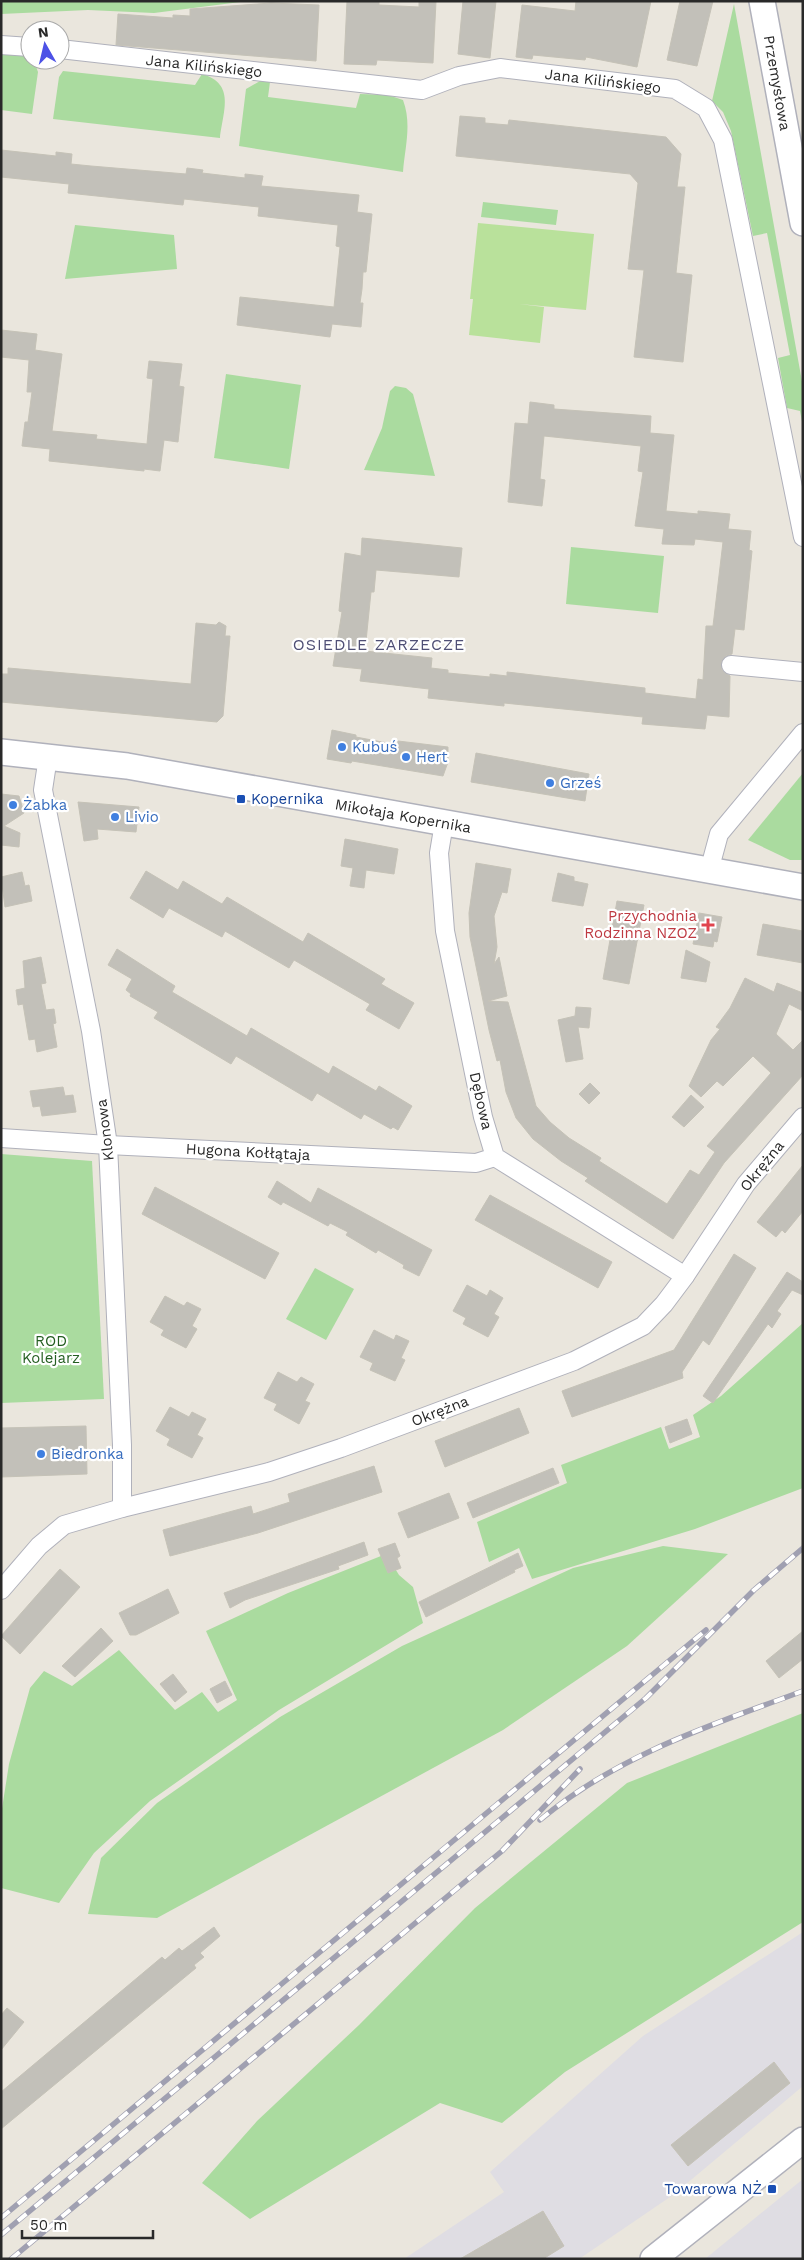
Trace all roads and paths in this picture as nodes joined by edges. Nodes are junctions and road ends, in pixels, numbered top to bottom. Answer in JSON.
{"nodes":[{"id":1,"x":762,"y":1,"type":"edge"},
{"id":2,"x":1,"y":45,"type":"edge"},
{"id":3,"x":20,"y":46,"type":"edge"},
{"id":4,"x":70,"y":50,"type":"edge"},
{"id":5,"x":803,"y":223,"type":"edge"},
{"id":6,"x":803,"y":537,"type":"edge"},
{"id":7,"x":731,"y":666,"type":"dead end"},
{"id":8,"x":803,"y":672,"type":"edge"},
{"id":9,"x":803,"y":733,"type":"edge"},
{"id":10,"x":1,"y":752,"type":"edge"},
{"id":11,"x":48,"y":757,"type":"junction"},
{"id":12,"x":444,"y":823,"type":"junction"},
{"id":13,"x":709,"y":871,"type":"junction"},
{"id":14,"x":803,"y":887,"type":"edge"},
{"id":15,"x":803,"y":1117,"type":"edge"},
{"id":16,"x":1,"y":1138,"type":"edge"},
{"id":17,"x":108,"y":1145,"type":"junction"},
{"id":18,"x":495,"y":1157,"type":"junction"},
{"id":19,"x":685,"y":1276,"type":"junction"},
{"id":20,"x":122,"y":1508,"type":"junction"},
{"id":21,"x":1,"y":1590,"type":"edge"},
{"id":22,"x":803,"y":2140,"type":"edge"},
{"id":23,"x":653,"y":2259,"type":"edge"}],
"edges":[{"from":1,"to":5,"type":"street","name":"Przemysłowa"},
{"from":2,"to":3,"type":"street"},
{"from":4,"to":6,"type":"street","name":"Jana Kilińskiego"},
{"from":7,"to":8,"type":"street"},
{"from":9,"to":13,"type":"street"},
{"from":10,"to":11,"type":"street","name":"Mikołaja Kopernika"},
{"from":11,"to":12,"type":"street","name":"Mikołaja Kopernika"},
{"from":11,"to":17,"type":"street","name":"Klonowa"},
{"from":12,"to":13,"type":"street","name":"Mikołaja Kopernika"},
{"from":12,"to":18,"type":"street","name":"Dębowa"},
{"from":13,"to":14,"type":"street","name":"Mikołaja Kopernika"},
{"from":15,"to":19,"type":"street","name":"Okrężna"},
{"from":16,"to":17,"type":"street","name":"Hugona Kołłątaja"},
{"from":17,"to":18,"type":"street","name":"Hugona Kołłątaja"},
{"from":17,"to":20,"type":"street","name":"Klonowa"},
{"from":18,"to":19,"type":"street"},
{"from":19,"to":20,"type":"street","name":"Okrężna"},
{"from":20,"to":21,"type":"street","name":"Okrężna"},
{"from":22,"to":23,"type":"street"}]}
